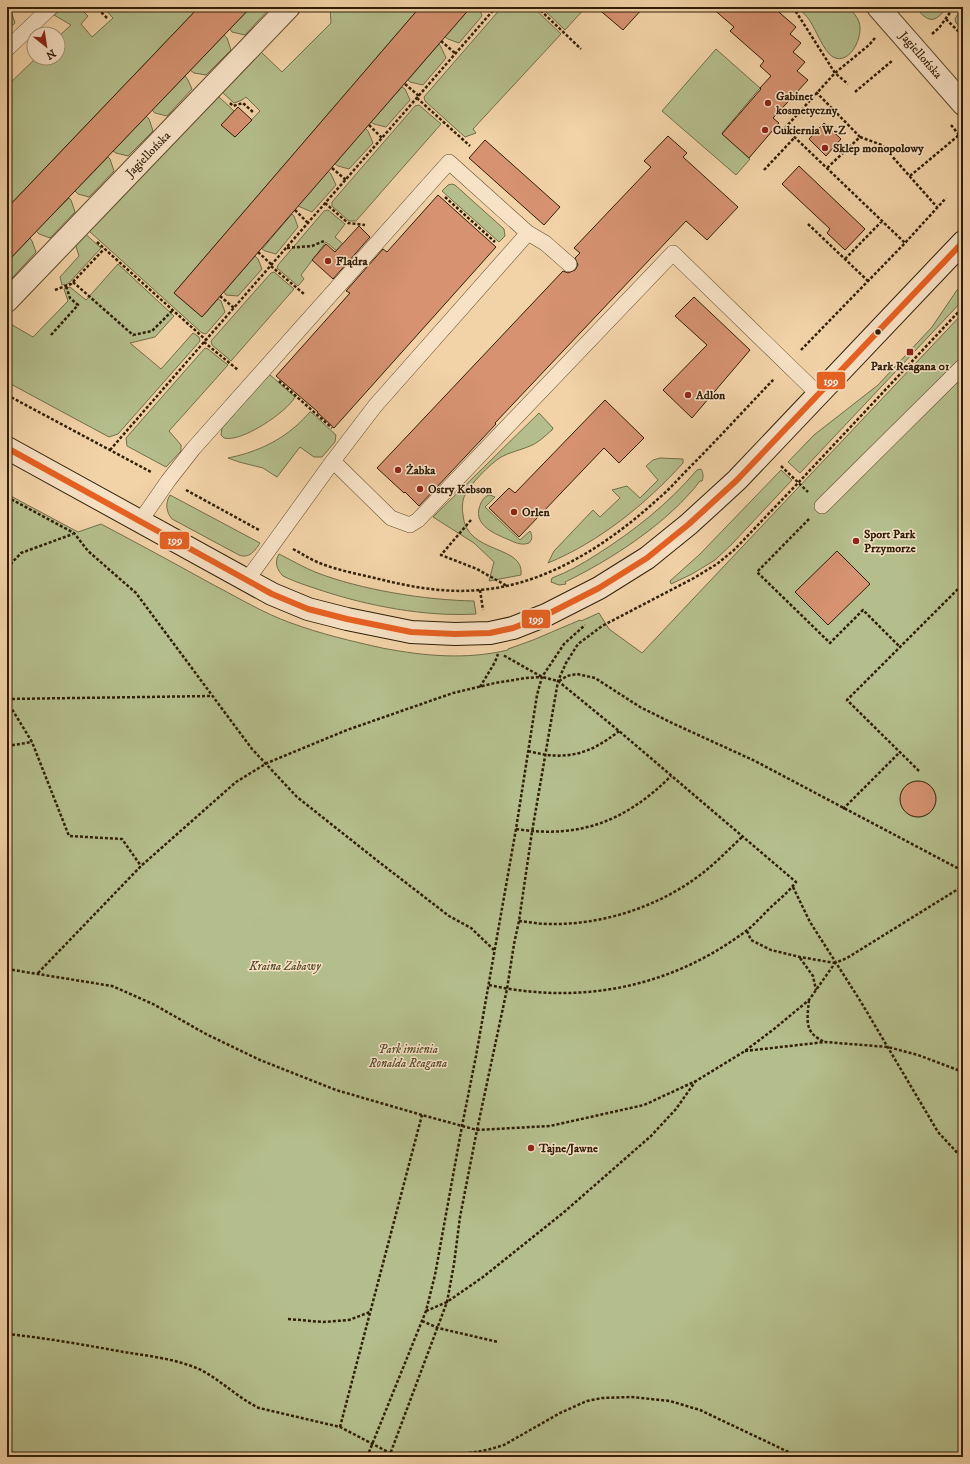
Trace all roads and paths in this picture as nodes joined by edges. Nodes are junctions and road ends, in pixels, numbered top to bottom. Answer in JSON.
{"nodes":[{"id":1,"x":51,"y":7,"type":"edge"},
{"id":2,"x":84,"y":7,"type":"edge"},
{"id":3,"x":289,"y":7,"type":"edge"},
{"id":4,"x":488,"y":7,"type":"edge"},
{"id":5,"x":496,"y":7,"type":"edge"},
{"id":6,"x":537,"y":7,"type":"edge"},
{"id":7,"x":793,"y":7,"type":"edge"},
{"id":8,"x":878,"y":7,"type":"edge"},
{"id":9,"x":954,"y":7,"type":"edge"},
{"id":10,"x":492,"y":11,"type":"junction"},
{"id":11,"x":107,"y":18,"type":"dead end"},
{"id":12,"x":946,"y":19,"type":"junction"},
{"id":13,"x":932,"y":34,"type":"dead end"},
{"id":14,"x":876,"y":36,"type":"dead end"},
{"id":15,"x":963,"y":36,"type":"edge"},
{"id":16,"x":441,"y":41,"type":"dead end"},
{"id":17,"x":7,"y":49,"type":"edge"},
{"id":18,"x":581,"y":49,"type":"dead end"},
{"id":19,"x":456,"y":54,"type":"junction"},
{"id":20,"x":894,"y":59,"type":"dead end"},
{"id":21,"x":835,"y":73,"type":"junction"},
{"id":22,"x":405,"y":84,"type":"dead end"},
{"id":23,"x":848,"y":84,"type":"dead end"},
{"id":24,"x":816,"y":92,"type":"junction"},
{"id":25,"x":855,"y":92,"type":"dead end"},
{"id":26,"x":418,"y":97,"type":"junction"},
{"id":27,"x":963,"y":104,"type":"edge"},
{"id":28,"x":369,"y":125,"type":"dead end"},
{"id":29,"x":959,"y":135,"type":"dead end"},
{"id":30,"x":794,"y":137,"type":"junction"},
{"id":31,"x":860,"y":137,"type":"junction"},
{"id":32,"x":382,"y":138,"type":"junction"},
{"id":33,"x":470,"y":146,"type":"dead end"},
{"id":34,"x":332,"y":168,"type":"dead end"},
{"id":35,"x":827,"y":168,"type":"junction"},
{"id":36,"x":764,"y":170,"type":"dead end"},
{"id":37,"x":910,"y":176,"type":"junction"},
{"id":38,"x":346,"y":180,"type":"junction"},
{"id":39,"x":440,"y":193,"type":"dead end"},
{"id":40,"x":946,"y":198,"type":"dead end"},
{"id":41,"x":325,"y":203,"type":"junction"},
{"id":42,"x":937,"y":207,"type":"junction"},
{"id":43,"x":295,"y":210,"type":"dead end"},
{"id":44,"x":882,"y":221,"type":"junction"},
{"id":45,"x":308,"y":223,"type":"junction"},
{"id":46,"x":808,"y":224,"type":"dead end"},
{"id":47,"x":80,"y":226,"type":"junction"},
{"id":48,"x":528,"y":233,"type":"junction"},
{"id":49,"x":381,"y":238,"type":"junction"},
{"id":50,"x":324,"y":241,"type":"dead end"},
{"id":51,"x":963,"y":242,"type":"edge"},
{"id":52,"x":905,"y":243,"type":"junction"},
{"id":53,"x":497,"y":244,"type":"dead end"},
{"id":54,"x":104,"y":248,"type":"junction"},
{"id":55,"x":287,"y":248,"type":"junction"},
{"id":56,"x":258,"y":252,"type":"dead end"},
{"id":57,"x":845,"y":259,"type":"junction"},
{"id":58,"x":569,"y":264,"type":"dead end"},
{"id":59,"x":272,"y":265,"type":"junction"},
{"id":60,"x":868,"y":281,"type":"junction"},
{"id":61,"x":73,"y":282,"type":"junction"},
{"id":62,"x":66,"y":286,"type":"junction"},
{"id":63,"x":55,"y":290,"type":"dead end"},
{"id":64,"x":220,"y":296,"type":"dead end"},
{"id":65,"x":7,"y":301,"type":"edge"},
{"id":66,"x":963,"y":307,"type":"edge"},
{"id":67,"x":234,"y":308,"type":"junction"},
{"id":68,"x":319,"y":308,"type":"junction"},
{"id":69,"x":172,"y":310,"type":"junction"},
{"id":70,"x":51,"y":335,"type":"dead end"},
{"id":71,"x":205,"y":341,"type":"junction"},
{"id":72,"x":788,"y":364,"type":"junction"},
{"id":73,"x":963,"y":366,"type":"edge"},
{"id":74,"x":274,"y":377,"type":"dead end"},
{"id":75,"x":252,"y":383,"type":"junction"},
{"id":76,"x":818,"y":394,"type":"junction"},
{"id":77,"x":7,"y":395,"type":"edge"},
{"id":78,"x":333,"y":429,"type":"dead end"},
{"id":79,"x":7,"y":448,"type":"edge"},
{"id":80,"x":110,"y":450,"type":"junction"},
{"id":81,"x":333,"y":461,"type":"junction"},
{"id":82,"x":779,"y":464,"type":"dead end"},
{"id":83,"x":168,"y":481,"type":"junction"},
{"id":84,"x":800,"y":484,"type":"junction"},
{"id":85,"x":7,"y":497,"type":"edge"},
{"id":86,"x":822,"y":506,"type":"joint"},
{"id":87,"x":141,"y":520,"type":"junction"},
{"id":88,"x":471,"y":520,"type":"dead end"},
{"id":89,"x":74,"y":533,"type":"junction"},
{"id":90,"x":276,"y":539,"type":"junction"},
{"id":91,"x":7,"y":568,"type":"edge"},
{"id":92,"x":247,"y":580,"type":"junction"},
{"id":93,"x":963,"y":584,"type":"edge"},
{"id":94,"x":507,"y":586,"type":"junction"},
{"id":95,"x":585,"y":625,"type":"dead end"},
{"id":96,"x":900,"y":647,"type":"junction"},
{"id":97,"x":499,"y":652,"type":"dead end"},
{"id":98,"x":542,"y":677,"type":"junction"},
{"id":99,"x":558,"y":681,"type":"junction"},
{"id":100,"x":480,"y":687,"type":"junction"},
{"id":101,"x":212,"y":696,"type":"junction"},
{"id":102,"x":7,"y":700,"type":"edge"},
{"id":103,"x":619,"y":731,"type":"junction"},
{"id":104,"x":32,"y":742,"type":"junction"},
{"id":105,"x":7,"y":746,"type":"edge"},
{"id":106,"x":528,"y":751,"type":"junction"},
{"id":107,"x":900,"y":752,"type":"junction"},
{"id":108,"x":545,"y":756,"type":"junction"},
{"id":109,"x":267,"y":763,"type":"junction"},
{"id":110,"x":919,"y":772,"type":"dead end"},
{"id":111,"x":671,"y":776,"type":"junction"},
{"id":112,"x":843,"y":809,"type":"junction"},
{"id":113,"x":516,"y":829,"type":"junction"},
{"id":114,"x":532,"y":832,"type":"junction"},
{"id":115,"x":742,"y":837,"type":"junction"},
{"id":116,"x":140,"y":866,"type":"junction"},
{"id":117,"x":963,"y":871,"type":"edge"},
{"id":118,"x":963,"y":886,"type":"edge"},
{"id":119,"x":793,"y":887,"type":"junction"},
{"id":120,"x":519,"y":922,"type":"junction"},
{"id":121,"x":747,"y":931,"type":"junction"},
{"id":122,"x":494,"y":950,"type":"junction"},
{"id":123,"x":800,"y":957,"type":"junction"},
{"id":124,"x":835,"y":963,"type":"junction"},
{"id":125,"x":7,"y":969,"type":"edge"},
{"id":126,"x":38,"y":973,"type":"junction"},
{"id":127,"x":489,"y":985,"type":"junction"},
{"id":128,"x":507,"y":989,"type":"junction"},
{"id":129,"x":816,"y":990,"type":"junction"},
{"id":130,"x":809,"y":1000,"type":"junction"},
{"id":131,"x":825,"y":1042,"type":"junction"},
{"id":132,"x":888,"y":1046,"type":"junction"},
{"id":133,"x":744,"y":1051,"type":"junction"},
{"id":134,"x":963,"y":1072,"type":"edge"},
{"id":135,"x":696,"y":1081,"type":"junction"},
{"id":136,"x":422,"y":1115,"type":"junction"},
{"id":137,"x":462,"y":1126,"type":"junction"},
{"id":138,"x":477,"y":1130,"type":"junction"},
{"id":139,"x":963,"y":1159,"type":"edge"},
{"id":140,"x":447,"y":1302,"type":"junction"},
{"id":141,"x":426,"y":1311,"type":"junction"},
{"id":142,"x":370,"y":1312,"type":"junction"},
{"id":143,"x":288,"y":1319,"type":"dead end"},
{"id":144,"x":422,"y":1321,"type":"junction"},
{"id":145,"x":438,"y":1328,"type":"junction"},
{"id":146,"x":7,"y":1334,"type":"edge"},
{"id":147,"x":498,"y":1342,"type":"dead end"},
{"id":148,"x":340,"y":1427,"type":"junction"},
{"id":149,"x":372,"y":1444,"type":"junction"},
{"id":150,"x":390,"y":1453,"type":"junction"},
{"id":151,"x":367,"y":1457,"type":"edge"},
{"id":152,"x":389,"y":1457,"type":"edge"},
{"id":153,"x":426,"y":1457,"type":"edge"},
{"id":154,"x":444,"y":1457,"type":"edge"},
{"id":155,"x":798,"y":1457,"type":"edge"}],
"edges":[{"from":1,"to":17,"type":"lane"},
{"from":2,"to":11,"type":"path"},
{"from":3,"to":47,"type":"street","name":"Jagiellońska"},
{"from":4,"to":10,"type":"path"},
{"from":5,"to":10,"type":"path"},
{"from":6,"to":18,"type":"path"},
{"from":7,"to":21,"type":"path"},
{"from":8,"to":27,"type":"street","name":"Jagiellońska"},
{"from":9,"to":12,"type":"path"},
{"from":10,"to":19,"type":"path"},
{"from":12,"to":13,"type":"path"},
{"from":12,"to":15,"type":"path"},
{"from":14,"to":21,"type":"path"},
{"from":16,"to":19,"type":"path"},
{"from":19,"to":26,"type":"path"},
{"from":20,"to":25,"type":"path"},
{"from":21,"to":23,"type":"path"},
{"from":21,"to":24,"type":"path"},
{"from":22,"to":26,"type":"path"},
{"from":24,"to":30,"type":"path"},
{"from":24,"to":31,"type":"path"},
{"from":26,"to":32,"type":"path"},
{"from":26,"to":33,"type":"path"},
{"from":28,"to":32,"type":"path"},
{"from":29,"to":37,"type":"path"},
{"from":30,"to":35,"type":"path"},
{"from":30,"to":36,"type":"path"},
{"from":31,"to":35,"type":"path"},
{"from":31,"to":37,"type":"path"},
{"from":32,"to":38,"type":"path"},
{"from":34,"to":38,"type":"path"},
{"from":35,"to":44,"type":"path"},
{"from":37,"to":42,"type":"path"},
{"from":38,"to":41,"type":"path"},
{"from":39,"to":53,"type":"path"},
{"from":40,"to":42,"type":"path"},
{"from":41,"to":45,"type":"path"},
{"from":41,"to":49,"type":"path"},
{"from":42,"to":52,"type":"path"},
{"from":43,"to":45,"type":"path"},
{"from":44,"to":52,"type":"path"},
{"from":44,"to":57,"type":"path"},
{"from":45,"to":55,"type":"path"},
{"from":46,"to":57,"type":"path"},
{"from":47,"to":54,"type":"path"},
{"from":47,"to":65,"type":"street","name":"Jagiellońska"},
{"from":48,"to":49,"type":"lane"},
{"from":48,"to":58,"type":"lane"},
{"from":48,"to":81,"type":"lane"},
{"from":49,"to":68,"type":"lane"},
{"from":50,"to":55,"type":"path"},
{"from":51,"to":76,"type":"street"},
{"from":52,"to":60,"type":"path"},
{"from":54,"to":61,"type":"path"},
{"from":54,"to":69,"type":"path"},
{"from":55,"to":59,"type":"path"},
{"from":56,"to":59,"type":"path"},
{"from":57,"to":60,"type":"path"},
{"from":59,"to":67,"type":"path"},
{"from":59,"to":68,"type":"path"},
{"from":60,"to":72,"type":"path"},
{"from":61,"to":62,"type":"path"},
{"from":61,"to":69,"type":"path"},
{"from":62,"to":63,"type":"path"},
{"from":62,"to":70,"type":"path"},
{"from":64,"to":67,"type":"path"},
{"from":66,"to":84,"type":"path"},
{"from":67,"to":71,"type":"path"},
{"from":68,"to":75,"type":"lane"},
{"from":69,"to":71,"type":"path"},
{"from":71,"to":75,"type":"path"},
{"from":71,"to":80,"type":"path"},
{"from":72,"to":76,"type":"lane"},
{"from":72,"to":81,"type":"lane"},
{"from":72,"to":94,"type":"path"},
{"from":73,"to":86,"type":"lane"},
{"from":74,"to":78,"type":"path"},
{"from":75,"to":83,"type":"lane"},
{"from":76,"to":92,"type":"street"},
{"from":77,"to":80,"type":"path"},
{"from":79,"to":87,"type":"street"},
{"from":80,"to":83,"type":"path"},
{"from":81,"to":90,"type":"lane"},
{"from":82,"to":84,"type":"path"},
{"from":83,"to":87,"type":"lane"},
{"from":83,"to":90,"type":"path"},
{"from":84,"to":99,"type":"path"},
{"from":85,"to":89,"type":"path"},
{"from":86,"to":96,"type":"path"},
{"from":87,"to":92,"type":"street"},
{"from":88,"to":94,"type":"path"},
{"from":89,"to":91,"type":"path"},
{"from":89,"to":101,"type":"path"},
{"from":90,"to":92,"type":"lane"},
{"from":90,"to":94,"type":"path"},
{"from":93,"to":96,"type":"path"},
{"from":95,"to":98,"type":"path"},
{"from":96,"to":107,"type":"path"},
{"from":97,"to":100,"type":"path"},
{"from":98,"to":100,"type":"path"},
{"from":98,"to":106,"type":"path"},
{"from":99,"to":103,"type":"path"},
{"from":99,"to":108,"type":"path"},
{"from":99,"to":112,"type":"path"},
{"from":100,"to":109,"type":"path"},
{"from":101,"to":102,"type":"path"},
{"from":101,"to":109,"type":"path"},
{"from":102,"to":104,"type":"path"},
{"from":103,"to":108,"type":"path"},
{"from":103,"to":111,"type":"path"},
{"from":104,"to":105,"type":"path"},
{"from":104,"to":116,"type":"path"},
{"from":106,"to":108,"type":"path"},
{"from":106,"to":113,"type":"path"},
{"from":107,"to":110,"type":"path"},
{"from":107,"to":112,"type":"path"},
{"from":108,"to":114,"type":"path"},
{"from":109,"to":116,"type":"path"},
{"from":109,"to":122,"type":"path"},
{"from":111,"to":114,"type":"path"},
{"from":111,"to":115,"type":"path"},
{"from":112,"to":117,"type":"path"},
{"from":113,"to":114,"type":"path"},
{"from":113,"to":122,"type":"path"},
{"from":114,"to":120,"type":"path"},
{"from":115,"to":119,"type":"path"},
{"from":115,"to":120,"type":"path"},
{"from":116,"to":126,"type":"path"},
{"from":118,"to":124,"type":"path"},
{"from":119,"to":121,"type":"path"},
{"from":119,"to":124,"type":"path"},
{"from":120,"to":128,"type":"path"},
{"from":121,"to":123,"type":"path"},
{"from":121,"to":128,"type":"path"},
{"from":122,"to":127,"type":"path"},
{"from":123,"to":124,"type":"path"},
{"from":123,"to":129,"type":"path"},
{"from":124,"to":129,"type":"path"},
{"from":124,"to":132,"type":"path"},
{"from":125,"to":126,"type":"path"},
{"from":126,"to":136,"type":"path"},
{"from":127,"to":128,"type":"path"},
{"from":127,"to":137,"type":"path"},
{"from":128,"to":138,"type":"path"},
{"from":129,"to":130,"type":"path"},
{"from":130,"to":131,"type":"path"},
{"from":130,"to":133,"type":"path"},
{"from":131,"to":132,"type":"path"},
{"from":131,"to":133,"type":"path"},
{"from":132,"to":134,"type":"path"},
{"from":132,"to":139,"type":"path"},
{"from":133,"to":135,"type":"path"},
{"from":135,"to":138,"type":"path"},
{"from":135,"to":140,"type":"path"},
{"from":136,"to":137,"type":"path"},
{"from":136,"to":142,"type":"path"},
{"from":137,"to":138,"type":"path"},
{"from":137,"to":141,"type":"path"},
{"from":138,"to":140,"type":"path"},
{"from":140,"to":141,"type":"path"},
{"from":140,"to":145,"type":"path"},
{"from":141,"to":144,"type":"path"},
{"from":142,"to":143,"type":"path"},
{"from":142,"to":148,"type":"path"},
{"from":144,"to":145,"type":"path"},
{"from":144,"to":149,"type":"path"},
{"from":145,"to":147,"type":"path"},
{"from":145,"to":150,"type":"path"},
{"from":146,"to":148,"type":"path"},
{"from":148,"to":149,"type":"path"},
{"from":149,"to":150,"type":"path"},
{"from":149,"to":151,"type":"path"},
{"from":150,"to":152,"type":"path"},
{"from":150,"to":153,"type":"path"},
{"from":154,"to":155,"type":"path"}]}
